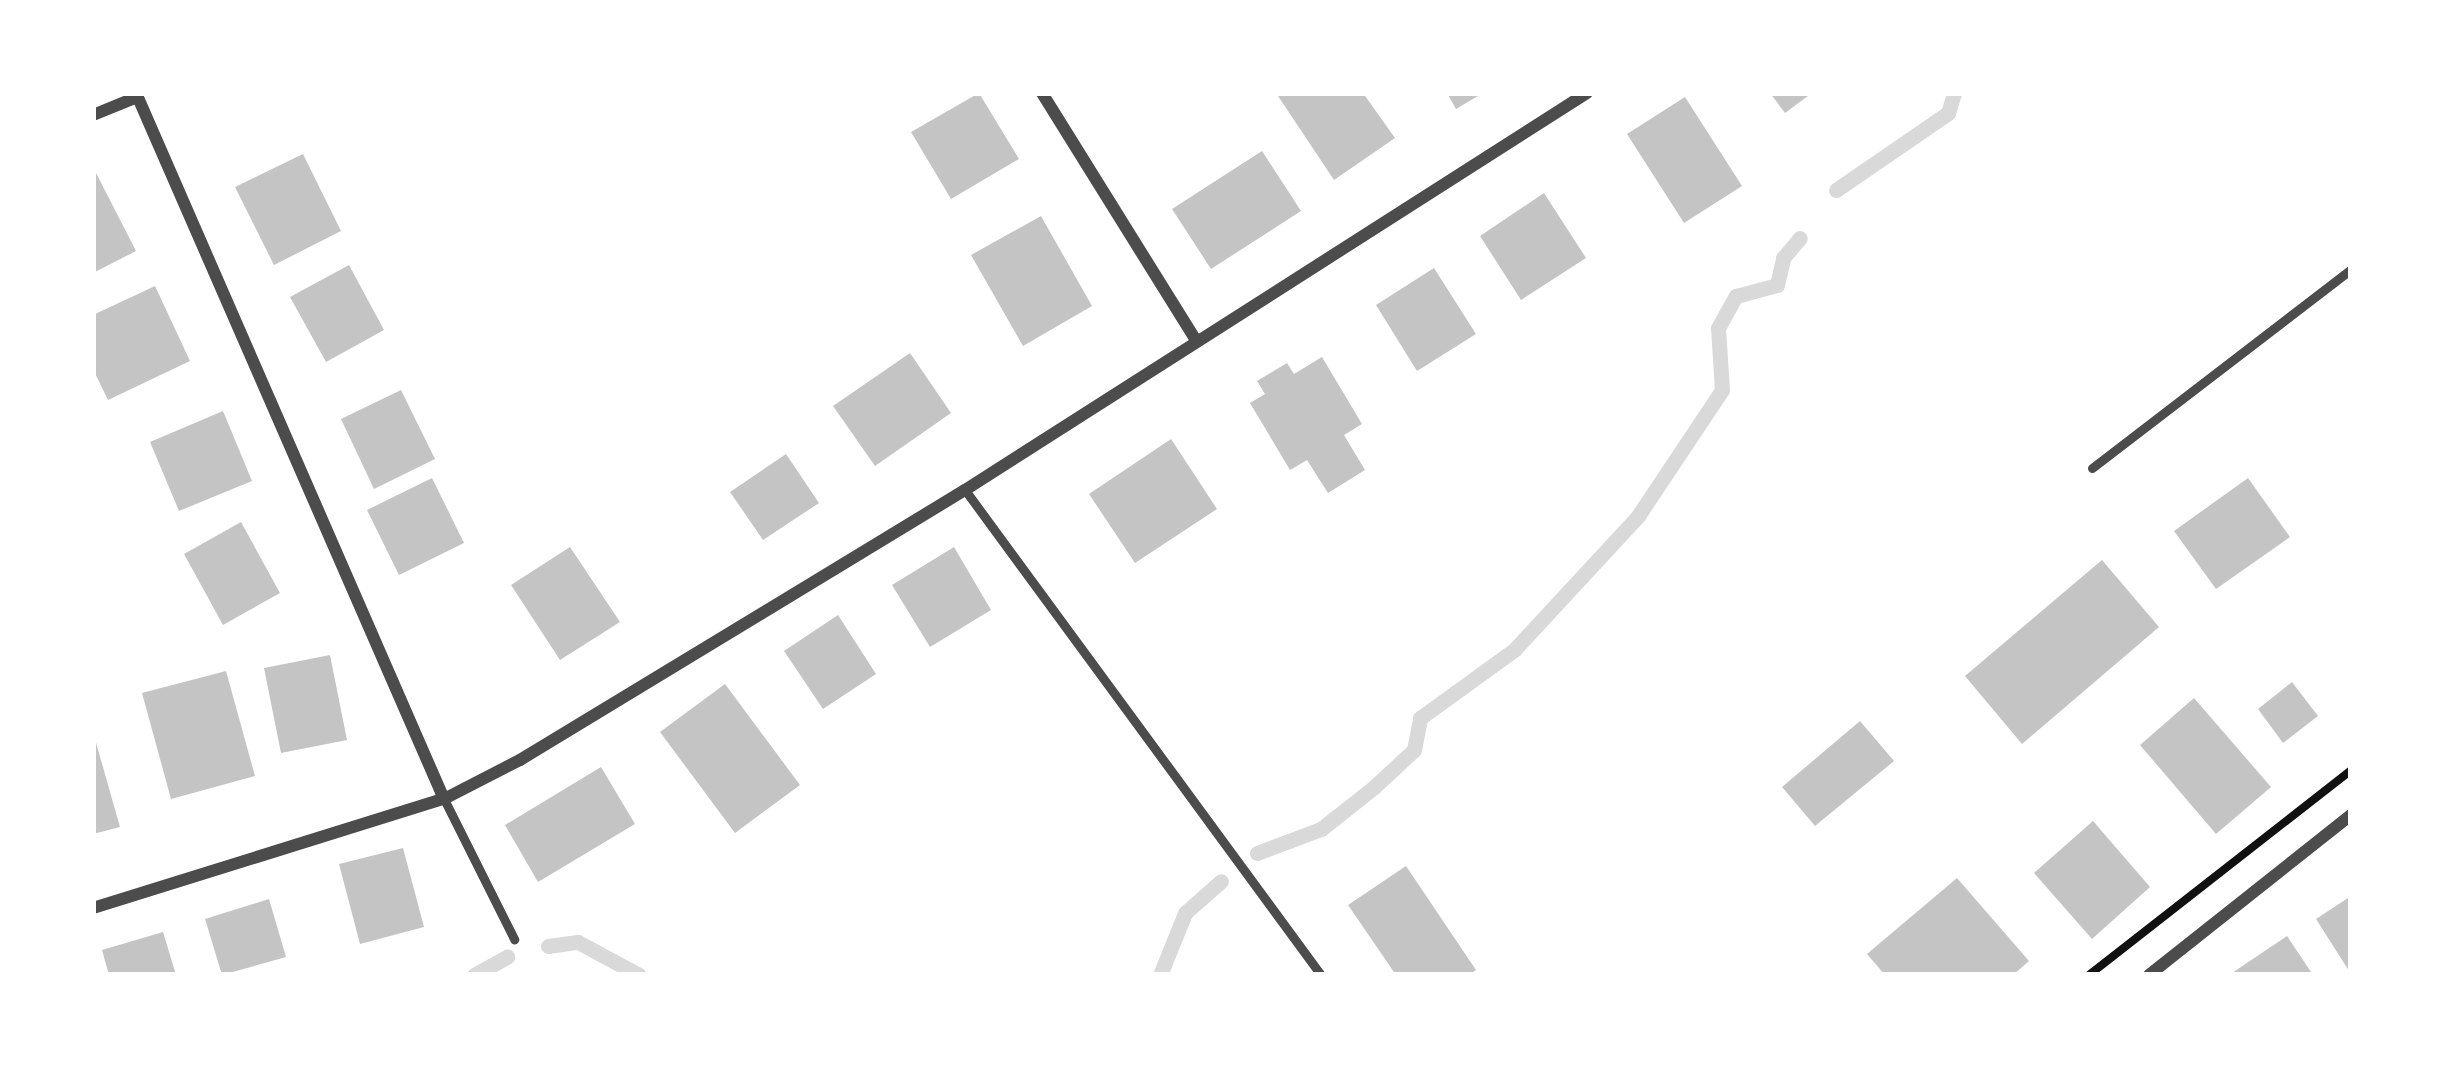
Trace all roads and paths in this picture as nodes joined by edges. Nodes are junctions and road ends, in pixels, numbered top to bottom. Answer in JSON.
{"nodes":[{"id":1,"x":1042,"y":93,"type":"edge"},
{"id":2,"x":1587,"y":93,"type":"edge"},
{"id":3,"x":137,"y":95,"type":"edge"},
{"id":4,"x":93,"y":115,"type":"edge"},
{"id":5,"x":2351,"y":269,"type":"edge"},
{"id":6,"x":1195,"y":339,"type":"junction"},
{"id":7,"x":2092,"y":468,"type":"dead end"},
{"id":8,"x":965,"y":490,"type":"junction"},
{"id":9,"x":2351,"y":770,"type":"edge"},
{"id":10,"x":443,"y":799,"type":"junction"},
{"id":11,"x":2351,"y":815,"type":"edge"},
{"id":12,"x":93,"y":908,"type":"edge"},
{"id":13,"x":514,"y":939,"type":"dead end"},
{"id":14,"x":1321,"y":975,"type":"edge"},
{"id":15,"x":2089,"y":975,"type":"edge"},
{"id":16,"x":2149,"y":975,"type":"edge"}],
"edges":[{"from":1,"to":6,"type":"street"},
{"from":2,"to":6,"type":"street"},
{"from":3,"to":4,"type":"street"},
{"from":3,"to":10,"type":"street"},
{"from":5,"to":7,"type":"lane"},
{"from":6,"to":8,"type":"street"},
{"from":8,"to":10,"type":"street"},
{"from":8,"to":14,"type":"lane"},
{"from":9,"to":15,"type":"path"},
{"from":10,"to":12,"type":"street"},
{"from":10,"to":13,"type":"lane"},
{"from":11,"to":16,"type":"street"}]}
